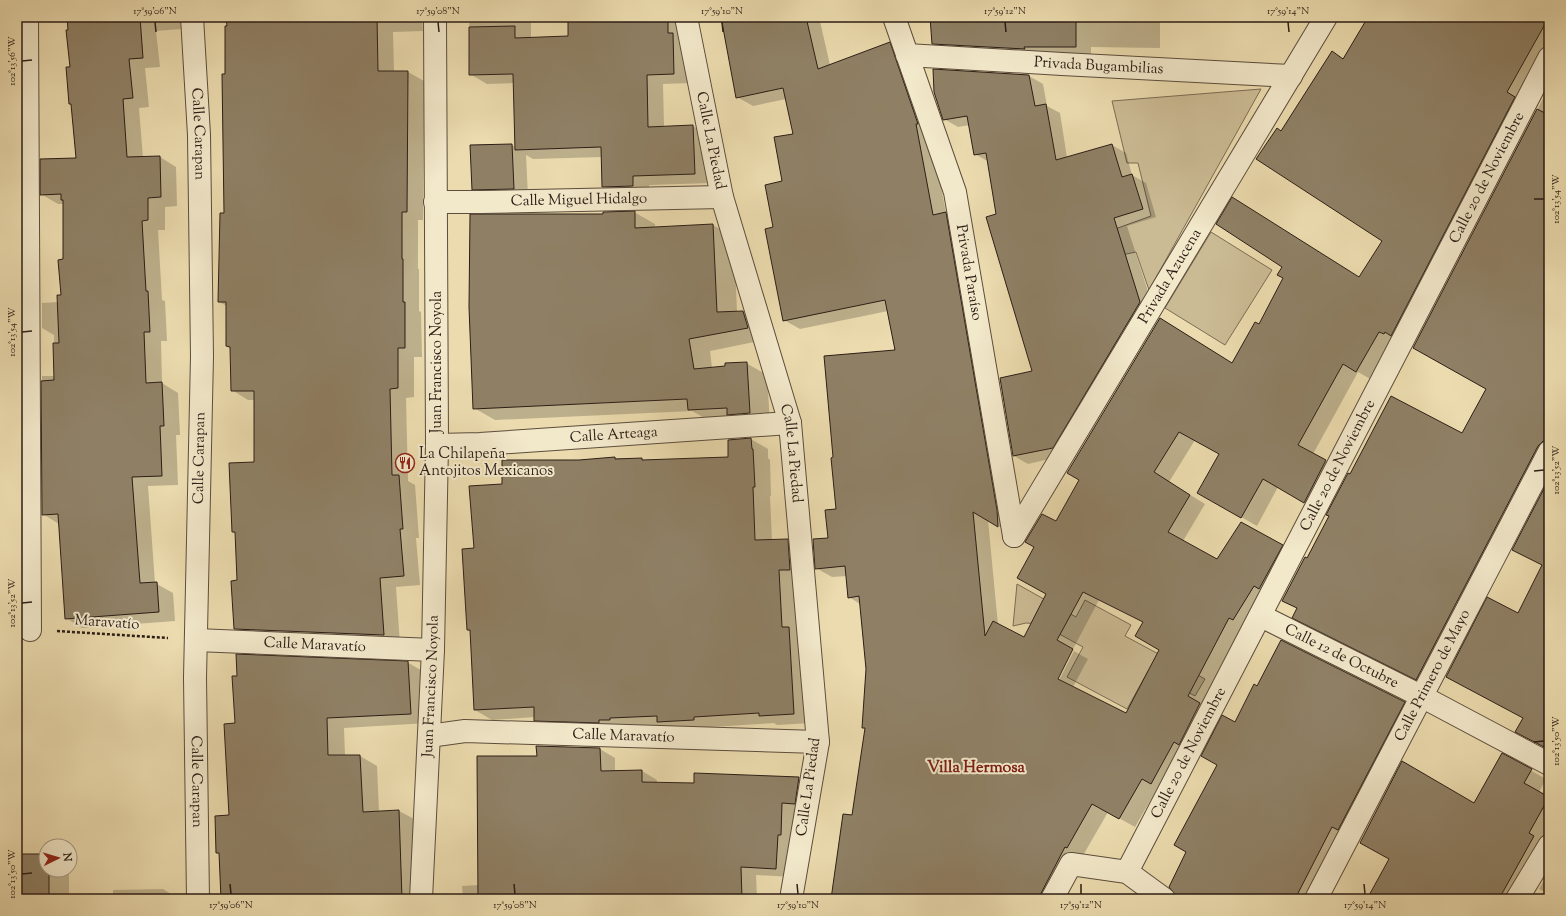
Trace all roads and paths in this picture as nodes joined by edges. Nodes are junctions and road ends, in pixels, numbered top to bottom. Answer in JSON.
{"nodes":[{"id":1,"x":27,"y":17,"type":"edge"},
{"id":2,"x":192,"y":17,"type":"edge"},
{"id":3,"x":435,"y":17,"type":"edge"},
{"id":4,"x":686,"y":17,"type":"edge"},
{"id":5,"x":894,"y":17,"type":"edge"},
{"id":6,"x":1326,"y":17,"type":"edge"},
{"id":7,"x":907,"y":54,"type":"junction"},
{"id":8,"x":1549,"y":58,"type":"edge"},
{"id":9,"x":1291,"y":76,"type":"junction"},
{"id":10,"x":722,"y":197,"type":"junction"},
{"id":11,"x":435,"y":202,"type":"junction"},
{"id":12,"x":790,"y":423,"type":"junction"},
{"id":13,"x":437,"y":445,"type":"junction"},
{"id":14,"x":1549,"y":452,"type":"edge"},
{"id":15,"x":1014,"y":536,"type":"joint"},
{"id":16,"x":1261,"y":616,"type":"junction"},
{"id":17,"x":30,"y":630,"type":"joint"},
{"id":18,"x":196,"y":640,"type":"junction"},
{"id":19,"x":433,"y":650,"type":"junction"},
{"id":20,"x":1421,"y":696,"type":"junction"},
{"id":21,"x":429,"y":736,"type":"junction"},
{"id":22,"x":818,"y":742,"type":"junction"},
{"id":23,"x":1549,"y":764,"type":"edge"},
{"id":24,"x":1549,"y":846,"type":"edge"},
{"id":25,"x":1127,"y":872,"type":"junction"},
{"id":26,"x":198,"y":899,"type":"edge"},
{"id":27,"x":421,"y":899,"type":"edge"},
{"id":28,"x":791,"y":899,"type":"edge"},
{"id":29,"x":1052,"y":899,"type":"edge"},
{"id":30,"x":1164,"y":899,"type":"edge"},
{"id":31,"x":1316,"y":899,"type":"edge"},
{"id":32,"x":1517,"y":899,"type":"edge"}],
"edges":[{"from":1,"to":17,"type":"street"},
{"from":2,"to":18,"type":"street","name":"Calle Carapan"},
{"from":3,"to":11,"type":"street","name":"Juan Francisco Noyola"},
{"from":4,"to":10,"type":"street","name":"Calle La Piedad"},
{"from":5,"to":7,"type":"street","name":"Privada Paraíso"},
{"from":6,"to":9,"type":"street","name":"Privada Azucena"},
{"from":7,"to":9,"type":"street","name":"Privada Bugambilias"},
{"from":7,"to":15,"type":"street","name":"Privada Paraíso"},
{"from":8,"to":16,"type":"street","name":"Calle 20 de Noviembre"},
{"from":9,"to":15,"type":"street","name":"Privada Azucena"},
{"from":10,"to":11,"type":"street","name":"Calle Miguel Hidalgo"},
{"from":10,"to":12,"type":"street","name":"Calle La Piedad"},
{"from":11,"to":13,"type":"street","name":"Juan Francisco Noyola"},
{"from":12,"to":13,"type":"street","name":"Calle Arteaga"},
{"from":12,"to":22,"type":"street","name":"Calle La Piedad"},
{"from":13,"to":19,"type":"street","name":"Juan Francisco Noyola"},
{"from":14,"to":20,"type":"street","name":"Calle Primero de Mayo"},
{"from":16,"to":20,"type":"street","name":"Calle 12 de Octubre"},
{"from":16,"to":25,"type":"street","name":"Calle 20 de Noviembre"},
{"from":17,"to":18,"type":"path","name":"Maravatío"},
{"from":18,"to":19,"type":"street","name":"Calle Maravatío"},
{"from":18,"to":26,"type":"street","name":"Calle Carapan"},
{"from":19,"to":21,"type":"street","name":"Juan Francisco Noyola"},
{"from":20,"to":23,"type":"street","name":"Calle 12 de Octubre"},
{"from":20,"to":31,"type":"street","name":"Calle Primero de Mayo"},
{"from":21,"to":22,"type":"street","name":"Calle Maravatío"},
{"from":21,"to":27,"type":"street","name":"Juan Francisco Noyola"},
{"from":22,"to":28,"type":"street","name":"Calle La Piedad"},
{"from":24,"to":32,"type":"street"},
{"from":25,"to":29,"type":"street"},
{"from":25,"to":30,"type":"street"}]}
